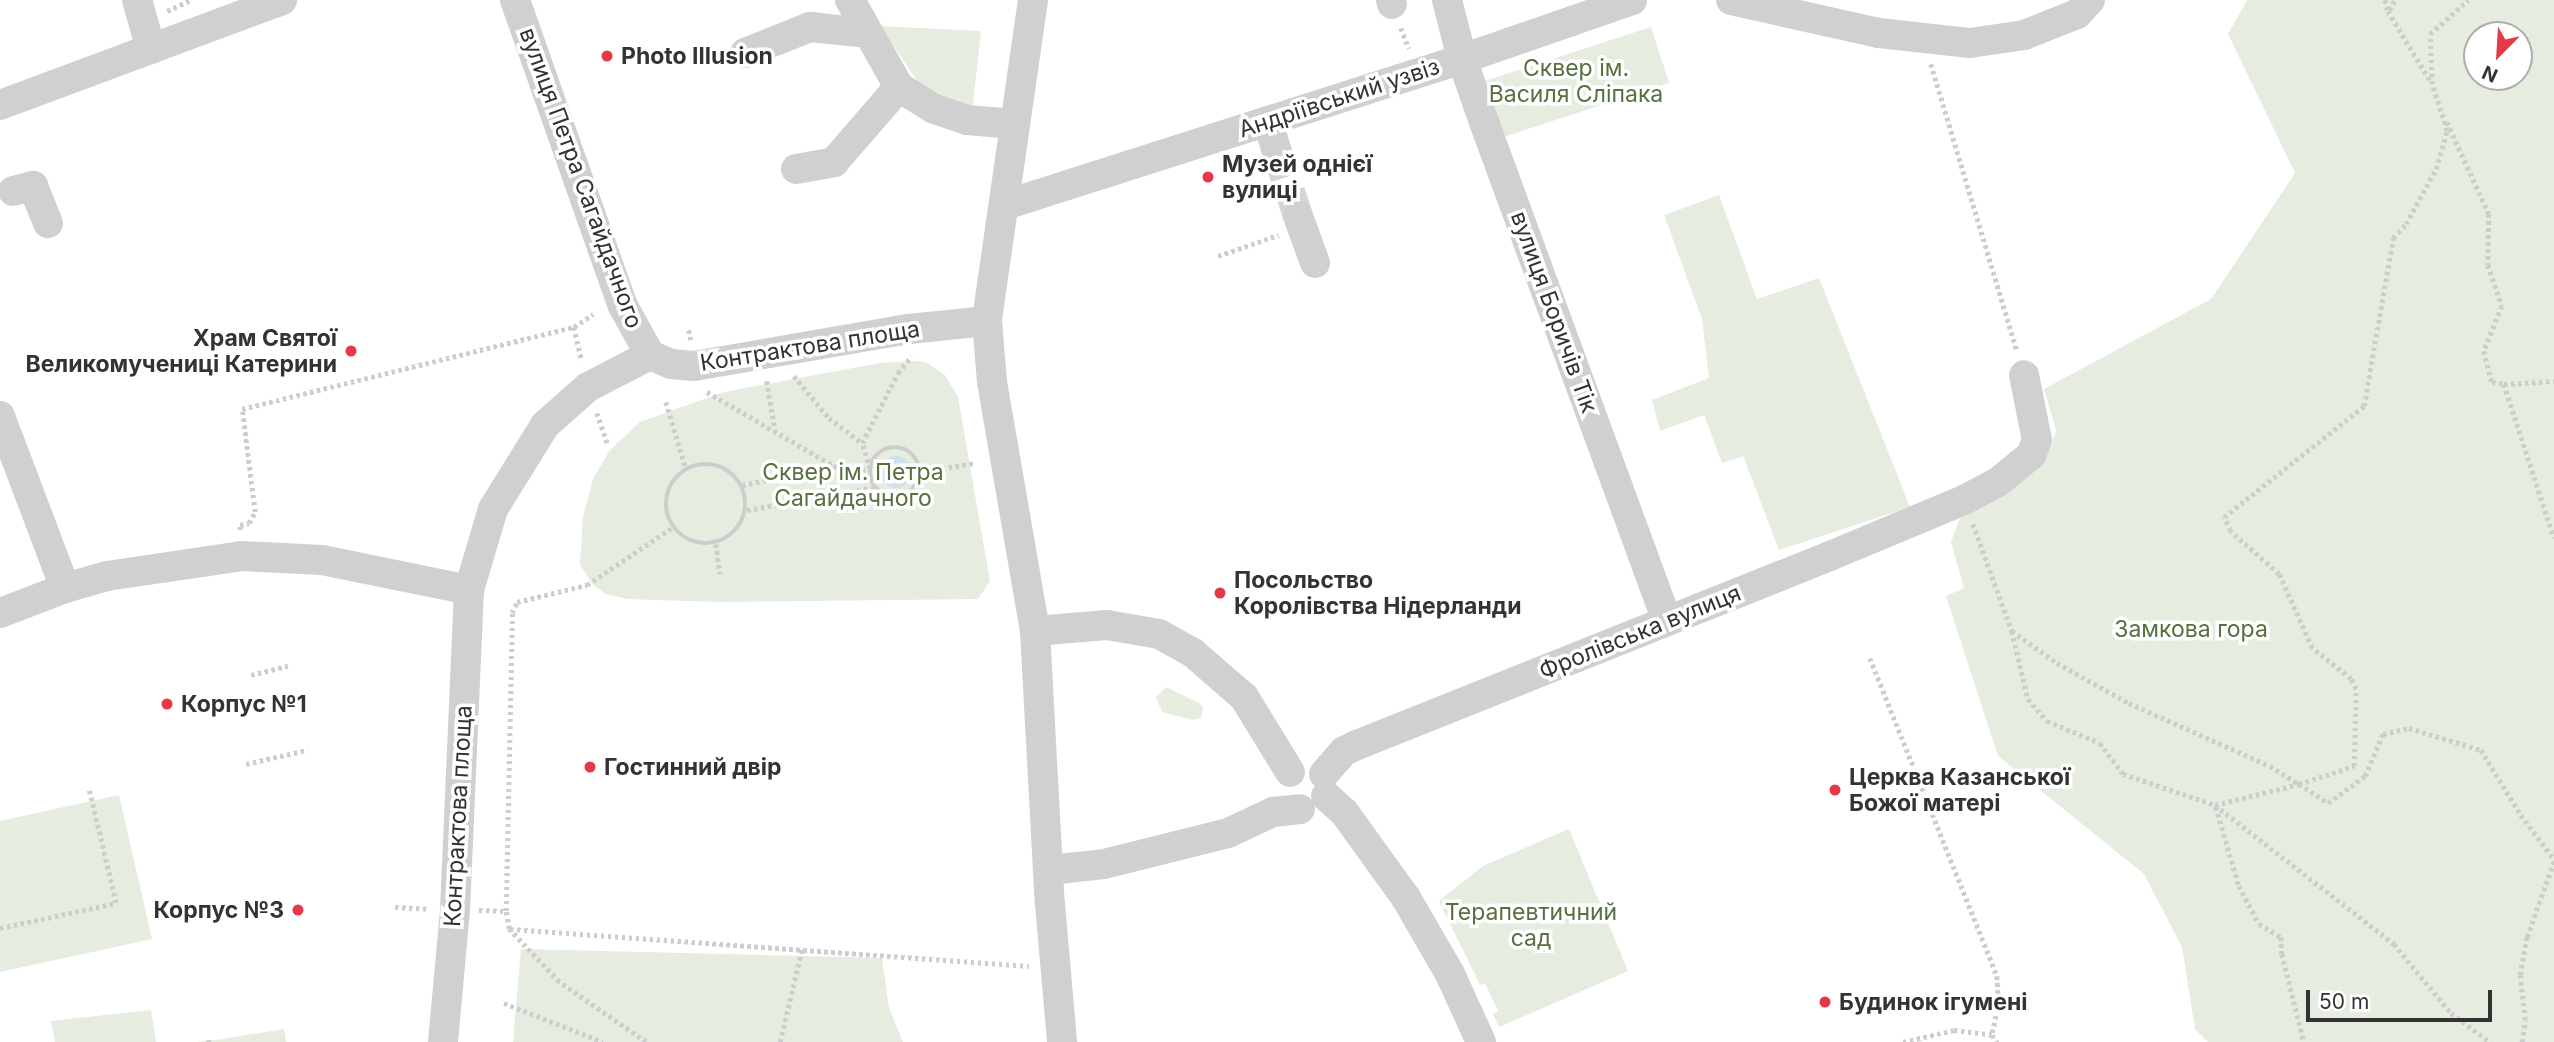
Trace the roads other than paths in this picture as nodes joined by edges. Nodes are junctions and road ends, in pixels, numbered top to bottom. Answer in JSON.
{"nodes":[{"id":1,"x":137,"y":0,"type":"edge"},
{"id":2,"x":282,"y":0,"type":"edge"},
{"id":3,"x":515,"y":0,"type":"edge"},
{"id":4,"x":850,"y":0,"type":"edge"},
{"id":5,"x":1033,"y":0,"type":"edge"},
{"id":6,"x":1447,"y":0,"type":"edge"},
{"id":7,"x":1632,"y":0,"type":"edge"},
{"id":8,"x":1731,"y":0,"type":"edge"},
{"id":9,"x":2090,"y":0,"type":"edge"},
{"id":10,"x":866,"y":33,"type":"junction"},
{"id":11,"x":151,"y":49,"type":"junction"},
{"id":12,"x":746,"y":53,"type":"dead end"},
{"id":13,"x":1462,"y":59,"type":"junction"},
{"id":14,"x":899,"y":87,"type":"junction"},
{"id":15,"x":0,"y":105,"type":"edge"},
{"id":16,"x":1016,"y":124,"type":"junction"},
{"id":17,"x":796,"y":169,"type":"dead end"},
{"id":18,"x":13,"y":191,"type":"dead end"},
{"id":19,"x":1005,"y":205,"type":"junction"},
{"id":20,"x":1300,"y":222,"type":"tunnel mouth"},
{"id":21,"x":48,"y":223,"type":"dead end"},
{"id":22,"x":1315,"y":263,"type":"dead end"},
{"id":23,"x":987,"y":321,"type":"junction"},
{"id":24,"x":650,"y":355,"type":"junction"},
{"id":25,"x":2024,"y":375,"type":"road end"},
{"id":26,"x":0,"y":416,"type":"edge"},
{"id":27,"x":65,"y":588,"type":"junction"},
{"id":28,"x":469,"y":590,"type":"junction"},
{"id":29,"x":0,"y":613,"type":"edge"},
{"id":30,"x":1667,"y":621,"type":"junction"},
{"id":31,"x":1035,"y":631,"type":"junction"},
{"id":32,"x":1300,"y":792,"type":"junction"},
{"id":33,"x":1049,"y":870,"type":"junction"},
{"id":34,"x":443,"y":1042,"type":"edge"},
{"id":35,"x":1062,"y":1042,"type":"edge"},
{"id":36,"x":1481,"y":1042,"type":"edge"}],
"edges":[{"from":1,"to":11,"type":"street"},
{"from":2,"to":11,"type":"street"},
{"from":3,"to":24,"type":"street","name":"вулиця Петра Сагайдачного"},
{"from":4,"to":10,"type":"street"},
{"from":5,"to":16,"type":"street"},
{"from":6,"to":13,"type":"street","name":"вулиця Боричів Тік"},
{"from":7,"to":13,"type":"street","name":"Андріївський узвіз"},
{"from":8,"to":9,"type":"street"},
{"from":10,"to":12,"type":"street"},
{"from":10,"to":14,"type":"street"},
{"from":11,"to":15,"type":"street"},
{"from":13,"to":19,"type":"street","name":"Андріївський узвіз"},
{"from":13,"to":30,"type":"street","name":"вулиця Боричів Тік"},
{"from":14,"to":16,"type":"street"},
{"from":14,"to":17,"type":"street"},
{"from":16,"to":19,"type":"street"},
{"from":18,"to":21,"type":"street"},
{"from":19,"to":23,"type":"street"},
{"from":20,"to":22,"type":"street"},
{"from":23,"to":24,"type":"street","name":"Контрактова площа"},
{"from":23,"to":31,"type":"street"},
{"from":24,"to":28,"type":"street","name":"Контрактова площа"},
{"from":25,"to":30,"type":"street","name":"Фролівська вулиця"},
{"from":26,"to":27,"type":"street"},
{"from":27,"to":28,"type":"street"},
{"from":27,"to":29,"type":"street"},
{"from":28,"to":34,"type":"street","name":"Контрактова площа"},
{"from":30,"to":32,"type":"street","name":"Фролівська вулиця"},
{"from":31,"to":32,"type":"street"},
{"from":31,"to":33,"type":"street"},
{"from":32,"to":33,"type":"street"},
{"from":32,"to":36,"type":"street"},
{"from":33,"to":35,"type":"street"}]}
